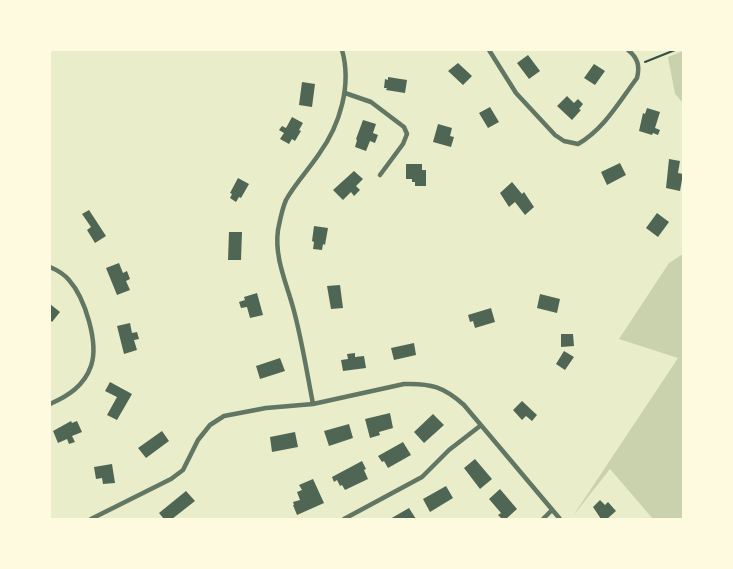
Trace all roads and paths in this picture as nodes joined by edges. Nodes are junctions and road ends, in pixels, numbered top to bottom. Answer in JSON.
{"nodes":[{"id":1,"x":342,"y":50,"type":"edge"},
{"id":2,"x":489,"y":50,"type":"edge"},
{"id":3,"x":628,"y":50,"type":"edge"},
{"id":4,"x":675,"y":50,"type":"edge"},
{"id":5,"x":639,"y":64,"type":"junction"},
{"id":6,"x":345,"y":93,"type":"junction"},
{"id":7,"x":380,"y":175,"type":"dead end"},
{"id":8,"x":50,"y":267,"type":"edge"},
{"id":9,"x":50,"y":404,"type":"edge"},
{"id":10,"x":313,"y":404,"type":"junction"},
{"id":11,"x":480,"y":426,"type":"junction"},
{"id":12,"x":552,"y":510,"type":"junction"},
{"id":13,"x":91,"y":519,"type":"edge"},
{"id":14,"x":344,"y":519,"type":"edge"},
{"id":15,"x":543,"y":519,"type":"edge"},
{"id":16,"x":560,"y":519,"type":"edge"}],
"edges":[{"from":1,"to":6,"type":"street"},
{"from":2,"to":5,"type":"street"},
{"from":3,"to":5,"type":"street"},
{"from":4,"to":5,"type":"path"},
{"from":6,"to":7,"type":"street"},
{"from":6,"to":10,"type":"street"},
{"from":8,"to":9,"type":"street"},
{"from":10,"to":11,"type":"street"},
{"from":10,"to":13,"type":"street"},
{"from":11,"to":12,"type":"street"},
{"from":11,"to":14,"type":"street"},
{"from":12,"to":15,"type":"street"},
{"from":12,"to":16,"type":"street"}]}
